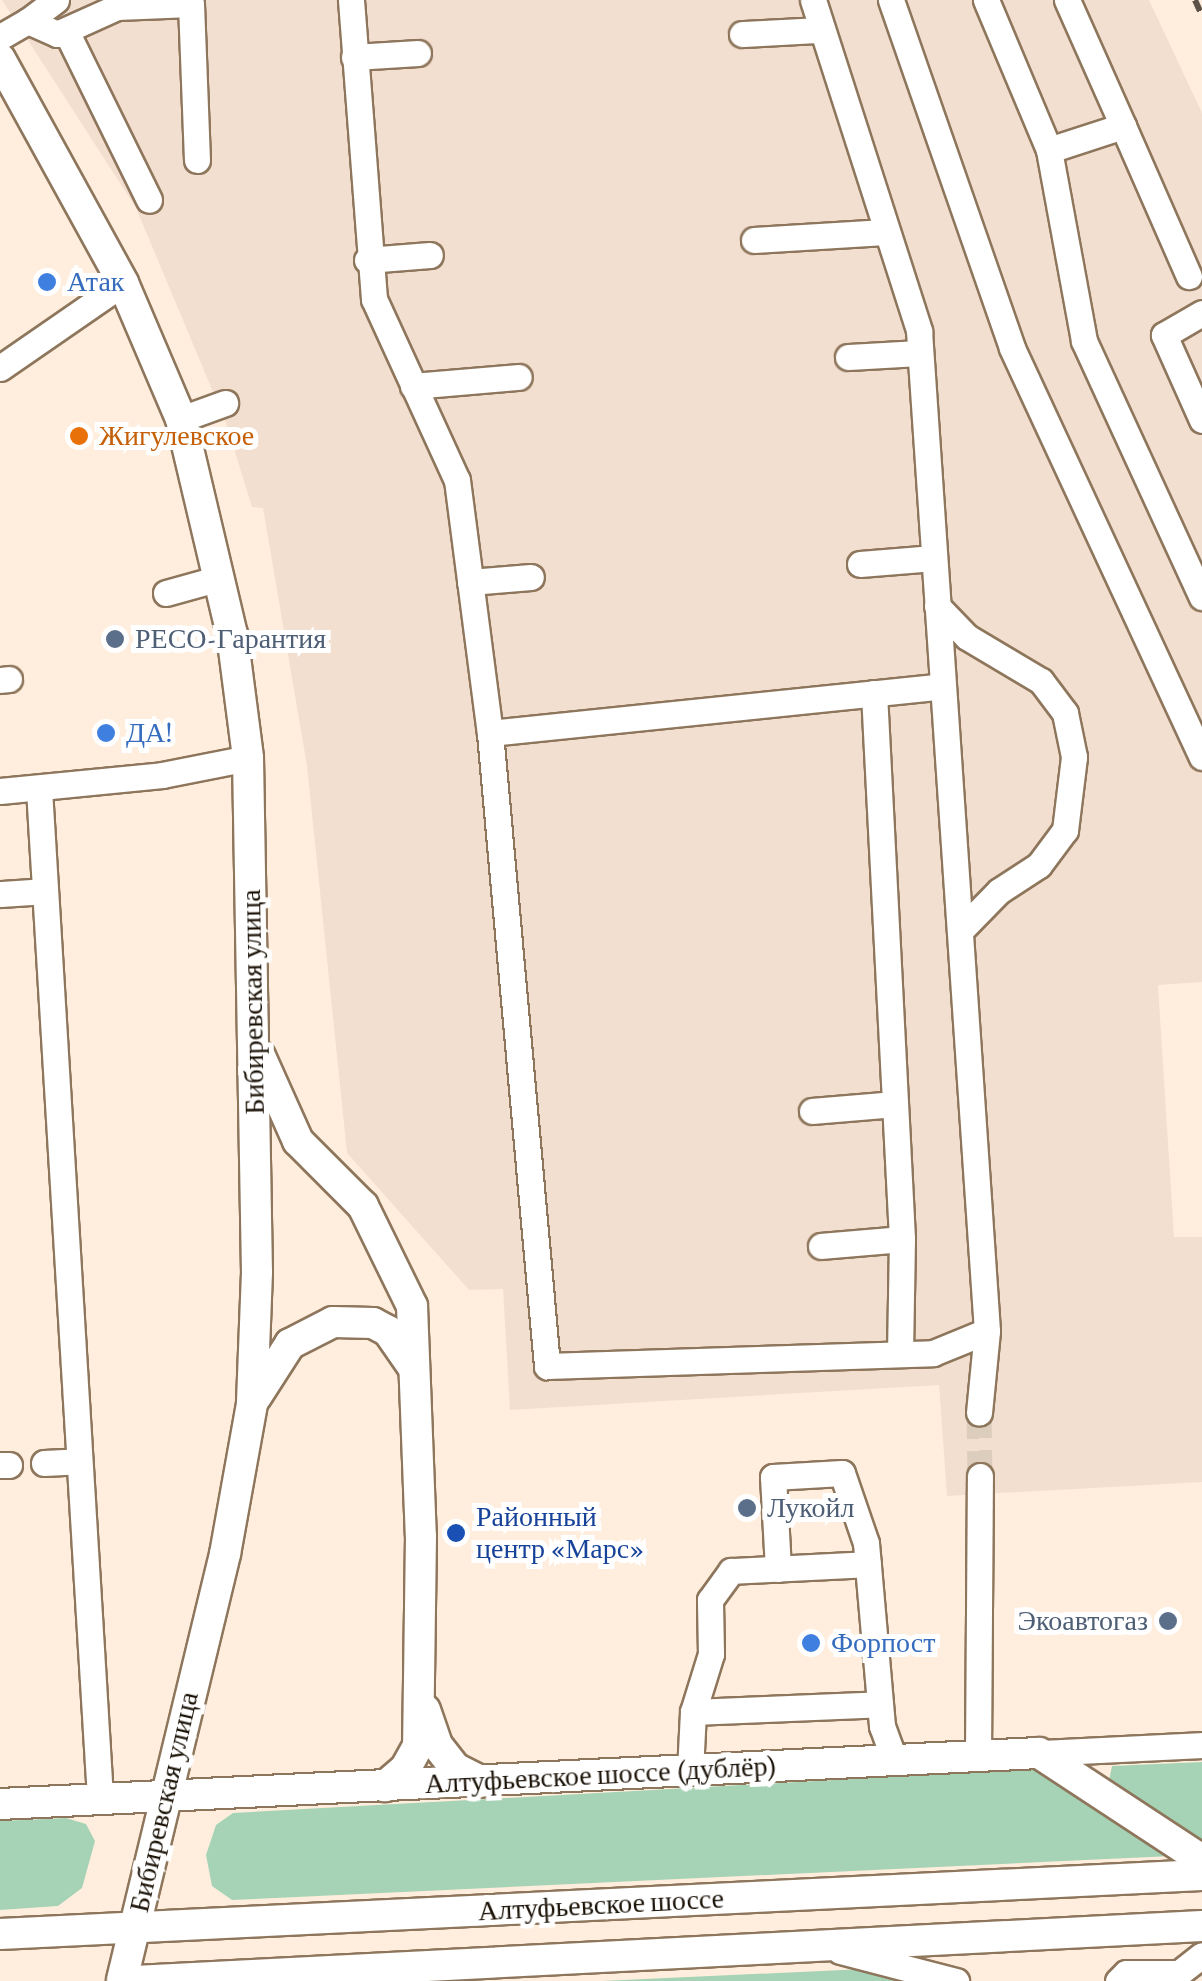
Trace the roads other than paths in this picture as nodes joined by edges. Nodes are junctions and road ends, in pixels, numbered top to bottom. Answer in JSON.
{"nodes":[{"id":1,"x":351,"y":0,"type":"edge"},
{"id":2,"x":812,"y":0,"type":"edge"},
{"id":3,"x":891,"y":0,"type":"edge"},
{"id":4,"x":986,"y":0,"type":"edge"},
{"id":5,"x":1067,"y":0,"type":"edge"},
{"id":6,"x":51,"y":1,"type":"edge"},
{"id":7,"x":28,"y":21,"type":"junction"},
{"id":8,"x":818,"y":30,"type":"junction"},
{"id":9,"x":66,"y":31,"type":"junction"},
{"id":10,"x":742,"y":34,"type":"dead end"},
{"id":11,"x":0,"y":37,"type":"edge"},
{"id":12,"x":418,"y":52,"type":"dead end"},
{"id":13,"x":354,"y":57,"type":"junction"},
{"id":14,"x":0,"y":60,"type":"edge"},
{"id":15,"x":1123,"y":126,"type":"junction"},
{"id":16,"x":1049,"y":150,"type":"junction"},
{"id":17,"x":197,"y":160,"type":"dead end"},
{"id":18,"x":149,"y":200,"type":"dead end"},
{"id":19,"x":885,"y":232,"type":"junction"},
{"id":20,"x":754,"y":240,"type":"dead end"},
{"id":21,"x":430,"y":255,"type":"dead end"},
{"id":22,"x":367,"y":260,"type":"junction"},
{"id":23,"x":1190,"y":276,"type":"dead end"},
{"id":24,"x":123,"y":283,"type":"junction"},
{"id":25,"x":1202,"y":313,"type":"edge"},
{"id":26,"x":920,"y":353,"type":"junction"},
{"id":27,"x":848,"y":357,"type":"dead end"},
{"id":28,"x":0,"y":368,"type":"edge"},
{"id":29,"x":519,"y":377,"type":"dead end"},
{"id":30,"x":414,"y":386,"type":"junction"},
{"id":31,"x":224,"y":403,"type":"dead end"},
{"id":32,"x":180,"y":419,"type":"junction"},
{"id":33,"x":1202,"y":420,"type":"edge"},
{"id":34,"x":934,"y":558,"type":"junction"},
{"id":35,"x":860,"y":564,"type":"dead end"},
{"id":36,"x":531,"y":577,"type":"dead end"},
{"id":37,"x":220,"y":578,"type":"junction"},
{"id":38,"x":470,"y":582,"type":"junction"},
{"id":39,"x":166,"y":593,"type":"dead end"},
{"id":40,"x":1202,"y":597,"type":"edge"},
{"id":41,"x":938,"y":606,"type":"junction"},
{"id":42,"x":943,"y":686,"type":"junction"},
{"id":43,"x":874,"y":693,"type":"junction"},
{"id":44,"x":490,"y":733,"type":"junction"},
{"id":45,"x":1202,"y":757,"type":"edge"},
{"id":46,"x":248,"y":758,"type":"junction"},
{"id":47,"x":39,"y":789,"type":"junction"},
{"id":48,"x":0,"y":791,"type":"edge"},
{"id":49,"x":45,"y":891,"type":"junction"},
{"id":50,"x":0,"y":894,"type":"edge"},
{"id":51,"x":960,"y":931,"type":"junction"},
{"id":52,"x":255,"y":1044,"type":"junction"},
{"id":53,"x":895,"y":1104,"type":"junction"},
{"id":54,"x":812,"y":1110,"type":"dead end"},
{"id":55,"x":902,"y":1239,"type":"junction"},
{"id":56,"x":822,"y":1246,"type":"dead end"},
{"id":57,"x":987,"y":1330,"type":"junction"},
{"id":58,"x":900,"y":1354,"type":"junction"},
{"id":59,"x":417,"y":1374,"type":"junction"},
{"id":60,"x":252,"y":1404,"type":"junction"},
{"id":61,"x":979,"y":1413,"type":"tunnel mouth"},
{"id":62,"x":79,"y":1461,"type":"junction"},
{"id":63,"x":44,"y":1463,"type":"dead end"},
{"id":64,"x":980,"y":1476,"type":"tunnel mouth"},
{"id":65,"x":868,"y":1564,"type":"junction"},
{"id":66,"x":778,"y":1569,"type":"junction"},
{"id":67,"x":421,"y":1696,"type":"junction"},
{"id":68,"x":880,"y":1704,"type":"junction"},
{"id":69,"x":693,"y":1712,"type":"junction"},
{"id":70,"x":1202,"y":1744,"type":"edge"},
{"id":71,"x":1038,"y":1753,"type":"junction"},
{"id":72,"x":978,"y":1756,"type":"junction"},
{"id":73,"x":895,"y":1761,"type":"junction"},
{"id":74,"x":690,"y":1772,"type":"junction"},
{"id":75,"x":482,"y":1782,"type":"junction"},
{"id":76,"x":385,"y":1786,"type":"junction"},
{"id":77,"x":164,"y":1797,"type":"junction"},
{"id":78,"x":100,"y":1800,"type":"junction"},
{"id":79,"x":0,"y":1804,"type":"edge"},
{"id":80,"x":1202,"y":1860,"type":"edge"},
{"id":81,"x":1202,"y":1875,"type":"edge"},
{"id":82,"x":1202,"y":1926,"type":"edge"},
{"id":83,"x":134,"y":1928,"type":"junction"},
{"id":84,"x":0,"y":1934,"type":"edge"},
{"id":85,"x":800,"y":1946,"type":"junction"},
{"id":86,"x":1202,"y":1955,"type":"edge"},
{"id":87,"x":122,"y":1981,"type":"edge"},
{"id":88,"x":135,"y":1981,"type":"edge"},
{"id":89,"x":956,"y":1981,"type":"edge"},
{"id":90,"x":1118,"y":1981,"type":"edge"}],
"edges":[{"from":1,"to":13,"type":"street"},
{"from":2,"to":8,"type":"street"},
{"from":3,"to":45,"type":"street"},
{"from":4,"to":16,"type":"street"},
{"from":5,"to":15,"type":"street"},
{"from":6,"to":7,"type":"street"},
{"from":7,"to":9,"type":"street"},
{"from":7,"to":11,"type":"street"},
{"from":8,"to":10,"type":"street"},
{"from":8,"to":19,"type":"street"},
{"from":9,"to":17,"type":"street"},
{"from":9,"to":18,"type":"street"},
{"from":12,"to":13,"type":"street"},
{"from":13,"to":22,"type":"street"},
{"from":14,"to":24,"type":"main road","name":"Бибиревская улица"},
{"from":15,"to":16,"type":"street"},
{"from":15,"to":23,"type":"street"},
{"from":16,"to":40,"type":"street"},
{"from":19,"to":20,"type":"street"},
{"from":19,"to":26,"type":"street"},
{"from":21,"to":22,"type":"street"},
{"from":22,"to":30,"type":"street"},
{"from":24,"to":28,"type":"street"},
{"from":24,"to":32,"type":"main road","name":"Бибиревская улица"},
{"from":25,"to":33,"type":"street"},
{"from":26,"to":27,"type":"street"},
{"from":26,"to":34,"type":"street"},
{"from":29,"to":30,"type":"street"},
{"from":30,"to":38,"type":"street"},
{"from":31,"to":32,"type":"street"},
{"from":32,"to":37,"type":"main road","name":"Бибиревская улица"},
{"from":34,"to":35,"type":"street"},
{"from":34,"to":41,"type":"street"},
{"from":36,"to":38,"type":"street"},
{"from":37,"to":39,"type":"street"},
{"from":37,"to":46,"type":"main road","name":"Бибиревская улица"},
{"from":38,"to":44,"type":"street"},
{"from":41,"to":42,"type":"street"},
{"from":41,"to":51,"type":"street"},
{"from":42,"to":43,"type":"street"},
{"from":42,"to":51,"type":"street"},
{"from":43,"to":44,"type":"street"},
{"from":43,"to":53,"type":"street"},
{"from":44,"to":58,"type":"street"},
{"from":46,"to":47,"type":"street"},
{"from":46,"to":52,"type":"main road","name":"Бибиревская улица"},
{"from":47,"to":48,"type":"street"},
{"from":47,"to":49,"type":"street"},
{"from":49,"to":50,"type":"street"},
{"from":49,"to":62,"type":"street"},
{"from":51,"to":57,"type":"street"},
{"from":52,"to":59,"type":"main road"},
{"from":52,"to":60,"type":"main road","name":"Бибиревская улица"},
{"from":53,"to":54,"type":"street"},
{"from":53,"to":55,"type":"street"},
{"from":55,"to":56,"type":"street"},
{"from":55,"to":58,"type":"street"},
{"from":57,"to":58,"type":"street"},
{"from":57,"to":61,"type":"street"},
{"from":59,"to":60,"type":"main road"},
{"from":59,"to":67,"type":"main road"},
{"from":60,"to":77,"type":"main road","name":"Бибиревская улица"},
{"from":62,"to":63,"type":"street"},
{"from":62,"to":78,"type":"street"},
{"from":64,"to":72,"type":"street"},
{"from":65,"to":66,"type":"street"},
{"from":65,"to":66,"type":"street"},
{"from":65,"to":68,"type":"street"},
{"from":66,"to":69,"type":"street"},
{"from":67,"to":75,"type":"main road"},
{"from":67,"to":76,"type":"main road"},
{"from":68,"to":69,"type":"street"},
{"from":68,"to":73,"type":"street"},
{"from":69,"to":74,"type":"street"},
{"from":70,"to":71,"type":"street","name":"Алтуфьевское шоссе (дублёр)"},
{"from":71,"to":72,"type":"main road","name":"Алтуфьевское шоссе (дублёр)"},
{"from":71,"to":80,"type":"main road"},
{"from":72,"to":73,"type":"main road","name":"Алтуфьевское шоссе (дублёр)"},
{"from":73,"to":74,"type":"main road","name":"Алтуфьевское шоссе (дублёр)"},
{"from":74,"to":75,"type":"main road","name":"Алтуфьевское шоссе (дублёр)"},
{"from":75,"to":76,"type":"main road","name":"Алтуфьевское шоссе (дублёр)"},
{"from":76,"to":77,"type":"main road","name":"Алтуфьевское шоссе (дублёр)"},
{"from":77,"to":78,"type":"main road","name":"Алтуфьевское шоссе (дублёр)"},
{"from":77,"to":83,"type":"main road","name":"Бибиревская улица"},
{"from":78,"to":79,"type":"main road","name":"Алтуфьевское шоссе (дублёр)"},
{"from":81,"to":83,"type":"main road","name":"Алтуфьевское шоссе"},
{"from":82,"to":85,"type":"main road","name":"Алтуфьевское шоссе"},
{"from":83,"to":84,"type":"main road","name":"Алтуфьевское шоссе"},
{"from":83,"to":87,"type":"main road","name":"Бибиревская улица"},
{"from":85,"to":88,"type":"main road","name":"Алтуфьевское шоссе"},
{"from":85,"to":89,"type":"street"},
{"from":86,"to":90,"type":"street"}]}
